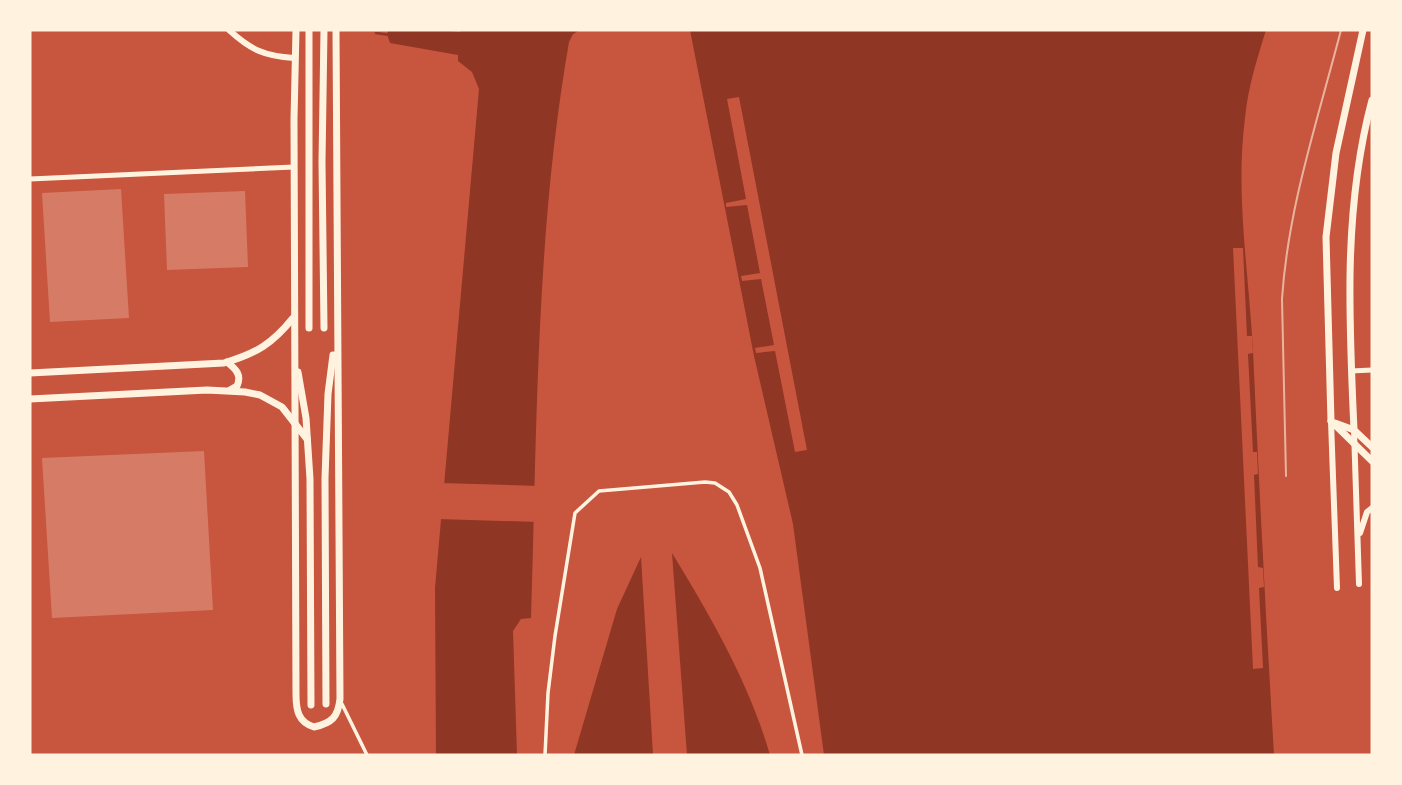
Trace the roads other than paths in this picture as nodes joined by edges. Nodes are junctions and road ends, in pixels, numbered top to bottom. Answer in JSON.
{"nodes":[{"id":1,"x":229,"y":30,"type":"edge"},
{"id":2,"x":296,"y":30,"type":"edge"},
{"id":3,"x":309,"y":30,"type":"edge"},
{"id":4,"x":324,"y":30,"type":"edge"},
{"id":5,"x":336,"y":30,"type":"edge"},
{"id":6,"x":1363,"y":30,"type":"edge"},
{"id":7,"x":294,"y":58,"type":"junction"},
{"id":8,"x":1372,"y":100,"type":"edge"},
{"id":9,"x":294,"y":167,"type":"junction"},
{"id":10,"x":30,"y":179,"type":"edge"},
{"id":11,"x":294,"y":318,"type":"junction"},
{"id":12,"x":309,"y":328,"type":"dead end"},
{"id":13,"x":324,"y":328,"type":"dead end"},
{"id":14,"x":337,"y":330,"type":"junction"},
{"id":15,"x":295,"y":357,"type":"junction"},
{"id":16,"x":227,"y":362,"type":"junction"},
{"id":17,"x":1372,"y":370,"type":"edge"},
{"id":18,"x":1351,"y":372,"type":"junction"},
{"id":19,"x":30,"y":373,"type":"edge"},
{"id":20,"x":230,"y":390,"type":"junction"},
{"id":21,"x":30,"y":399,"type":"edge"},
{"id":22,"x":1331,"y":421,"type":"junction"},
{"id":23,"x":296,"y":424,"type":"junction"},
{"id":24,"x":1354,"y":430,"type":"junction"},
{"id":25,"x":308,"y":441,"type":"junction"},
{"id":26,"x":1355,"y":445,"type":"junction"},
{"id":27,"x":1372,"y":447,"type":"edge"},
{"id":28,"x":1372,"y":461,"type":"edge"},
{"id":29,"x":1372,"y":508,"type":"edge"},
{"id":30,"x":1358,"y":542,"type":"junction"},
{"id":31,"x":1359,"y":584,"type":"dead end"},
{"id":32,"x":1337,"y":588,"type":"dead end"},
{"id":33,"x":340,"y":699,"type":"junction"},
{"id":34,"x":326,"y":704,"type":"dead end"},
{"id":35,"x":311,"y":705,"type":"dead end"},
{"id":36,"x":367,"y":755,"type":"edge"},
{"id":37,"x":545,"y":755,"type":"edge"},
{"id":38,"x":802,"y":755,"type":"edge"}],
"edges":[{"from":1,"to":7,"type":"street"},
{"from":2,"to":7,"type":"main road"},
{"from":3,"to":12,"type":"main road"},
{"from":4,"to":13,"type":"main road"},
{"from":5,"to":14,"type":"main road"},
{"from":6,"to":22,"type":"main road"},
{"from":7,"to":9,"type":"main road"},
{"from":8,"to":18,"type":"main road"},
{"from":9,"to":10,"type":"street"},
{"from":9,"to":11,"type":"main road"},
{"from":11,"to":15,"type":"main road"},
{"from":11,"to":16,"type":"main road"},
{"from":14,"to":33,"type":"main road"},
{"from":14,"to":34,"type":"main road"},
{"from":15,"to":23,"type":"main road"},
{"from":15,"to":25,"type":"main road"},
{"from":16,"to":19,"type":"main road"},
{"from":16,"to":20,"type":"main road"},
{"from":17,"to":18,"type":"street"},
{"from":18,"to":24,"type":"main road"},
{"from":20,"to":21,"type":"main road"},
{"from":20,"to":23,"type":"main road"},
{"from":22,"to":24,"type":"main road"},
{"from":22,"to":26,"type":"main road"},
{"from":22,"to":32,"type":"street"},
{"from":23,"to":25,"type":"main road"},
{"from":23,"to":33,"type":"main road"},
{"from":24,"to":26,"type":"street"},
{"from":24,"to":27,"type":"main road"},
{"from":25,"to":35,"type":"main road"},
{"from":26,"to":28,"type":"main road"},
{"from":26,"to":30,"type":"street"},
{"from":29,"to":30,"type":"street"},
{"from":30,"to":31,"type":"street"},
{"from":33,"to":36,"type":"street"},
{"from":37,"to":38,"type":"street"}]}
